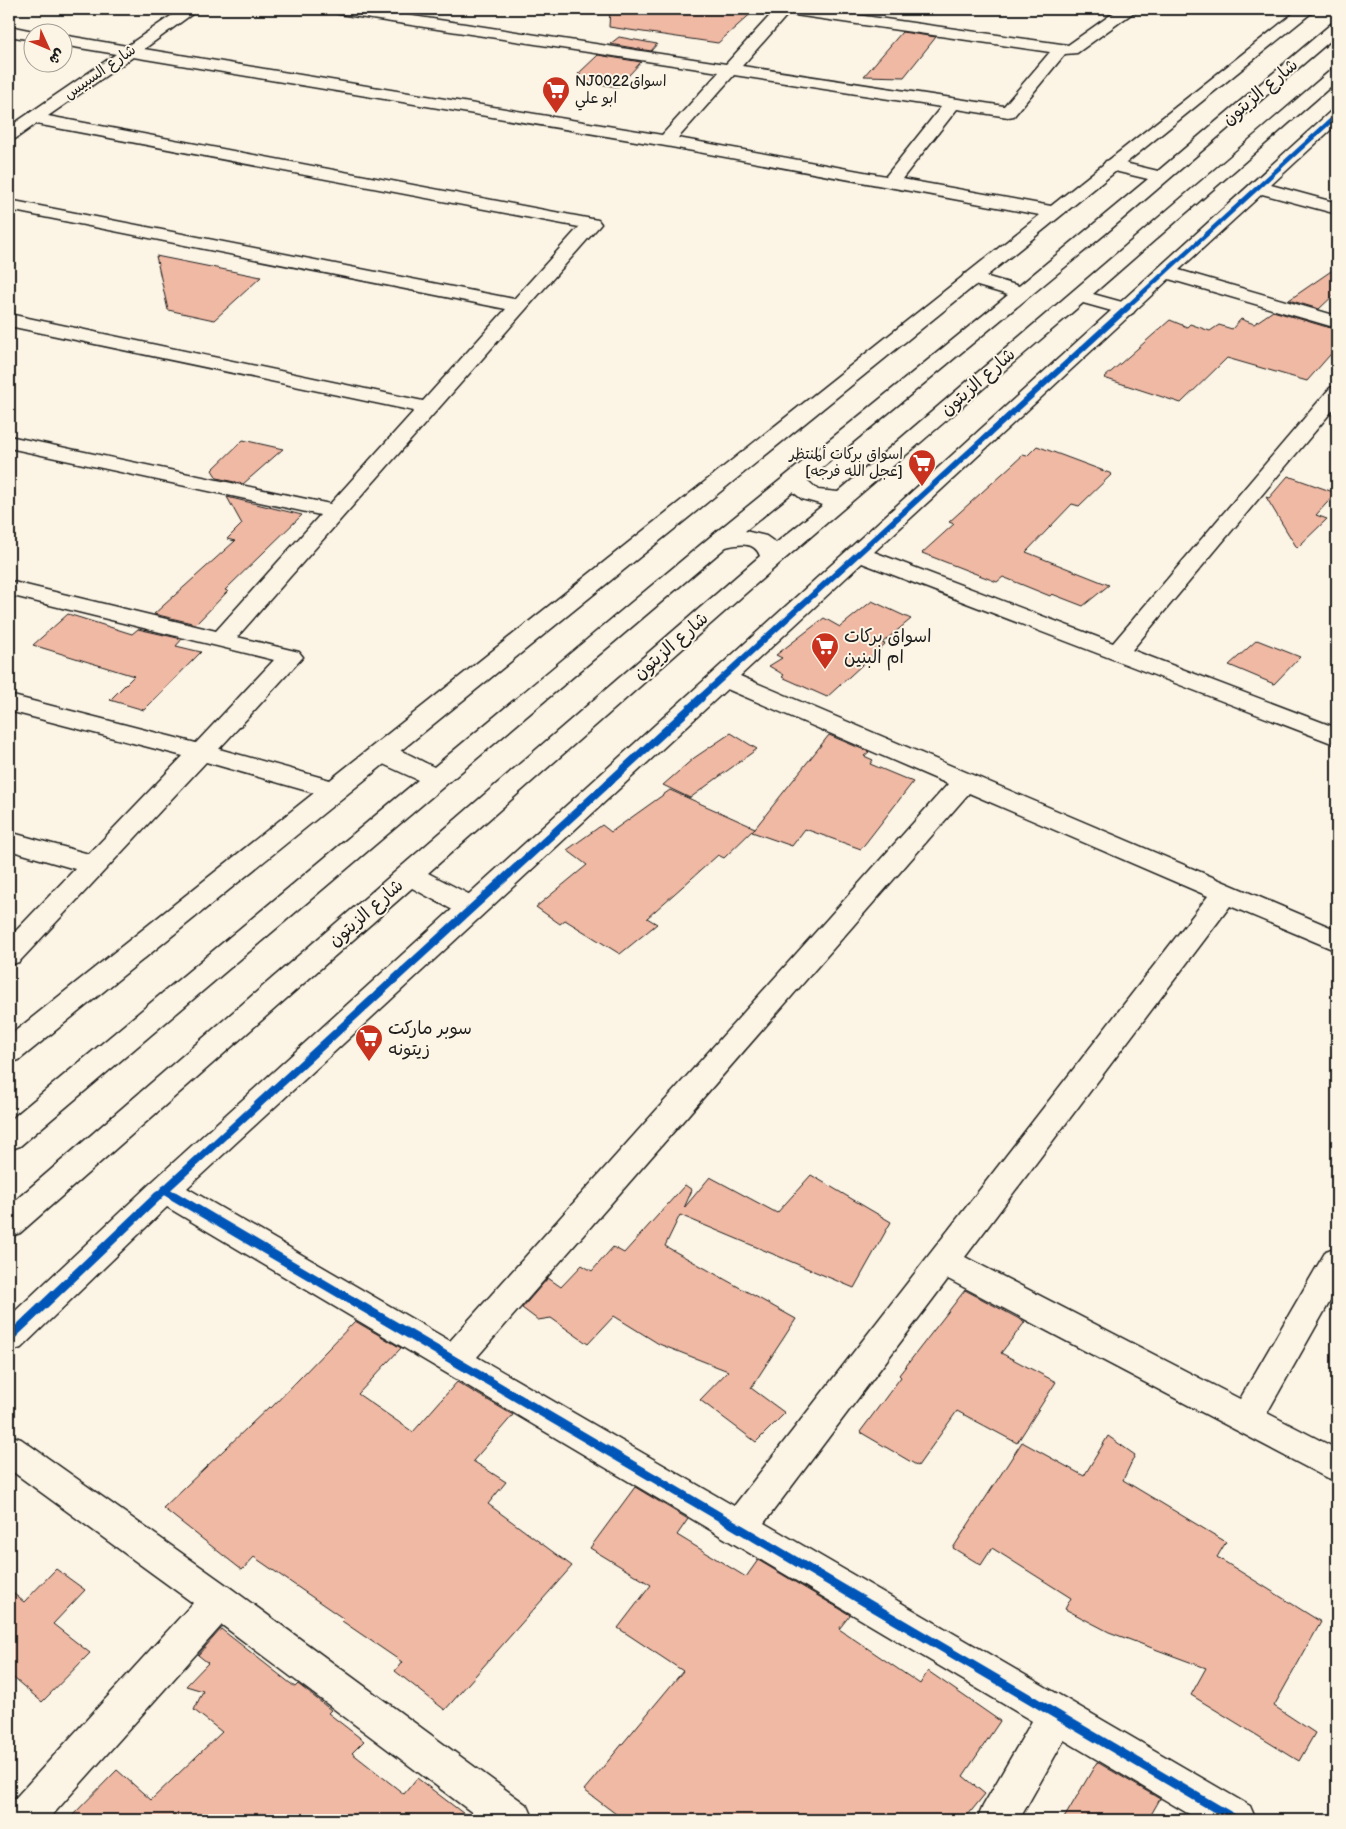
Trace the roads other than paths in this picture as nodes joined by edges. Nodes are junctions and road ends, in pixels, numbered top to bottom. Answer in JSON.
{"nodes":[{"id":1,"x":191,"y":9,"type":"edge"},
{"id":2,"x":339,"y":9,"type":"edge"},
{"id":3,"x":784,"y":9,"type":"edge"},
{"id":4,"x":1129,"y":9,"type":"edge"},
{"id":5,"x":1308,"y":9,"type":"edge"},
{"id":6,"x":1337,"y":27,"type":"edge"},
{"id":7,"x":9,"y":31,"type":"edge"},
{"id":8,"x":22,"y":33,"type":"edge"},
{"id":9,"x":72,"y":41,"type":"edge"},
{"id":10,"x":1061,"y":48,"type":"junction"},
{"id":11,"x":131,"y":50,"type":"junction"},
{"id":12,"x":730,"y":69,"type":"junction"},
{"id":13,"x":1337,"y":73,"type":"edge"},
{"id":14,"x":953,"y":103,"type":"junction"},
{"id":15,"x":1337,"y":115,"type":"edge"},
{"id":16,"x":33,"y":118,"type":"junction"},
{"id":17,"x":9,"y":135,"type":"edge"},
{"id":18,"x":666,"y":141,"type":"junction"},
{"id":19,"x":1112,"y":165,"type":"junction"},
{"id":20,"x":1161,"y":176,"type":"junction"},
{"id":21,"x":891,"y":182,"type":"junction"},
{"id":22,"x":1258,"y":186,"type":"junction"},
{"id":23,"x":9,"y":205,"type":"edge"},
{"id":24,"x":1337,"y":209,"type":"edge"},
{"id":25,"x":1053,"y":212,"type":"junction"},
{"id":26,"x":1166,"y":272,"type":"junction"},
{"id":27,"x":971,"y":278,"type":"junction"},
{"id":28,"x":1023,"y":293,"type":"junction"},
{"id":29,"x":1078,"y":296,"type":"junction"},
{"id":30,"x":519,"y":306,"type":"junction"},
{"id":31,"x":1126,"y":309,"type":"junction"},
{"id":32,"x":9,"y":320,"type":"edge"},
{"id":33,"x":1337,"y":322,"type":"edge"},
{"id":34,"x":1337,"y":392,"type":"edge"},
{"id":35,"x":427,"y":408,"type":"junction"},
{"id":36,"x":9,"y":442,"type":"edge"},
{"id":37,"x":796,"y":480,"type":"junction"},
{"id":38,"x":844,"y":498,"type":"junction"},
{"id":39,"x":335,"y":512,"type":"junction"},
{"id":40,"x":718,"y":542,"type":"junction"},
{"id":41,"x":859,"y":554,"type":"junction"},
{"id":42,"x":772,"y":558,"type":"junction"},
{"id":43,"x":9,"y":588,"type":"edge"},
{"id":44,"x":222,"y":639,"type":"junction"},
{"id":45,"x":1117,"y":653,"type":"junction"},
{"id":46,"x":723,"y":678,"type":"junction"},
{"id":47,"x":9,"y":703,"type":"edge"},
{"id":48,"x":1335,"y":732,"type":"edge"},
{"id":49,"x":201,"y":752,"type":"junction"},
{"id":50,"x":381,"y":753,"type":"junction"},
{"id":51,"x":436,"y":778,"type":"junction"},
{"id":52,"x":965,"y":782,"type":"junction"},
{"id":53,"x":334,"y":790,"type":"junction"},
{"id":54,"x":9,"y":840,"type":"edge"},
{"id":55,"x":94,"y":865,"type":"junction"},
{"id":56,"x":410,"y":875,"type":"junction"},
{"id":57,"x":1226,"y":893,"type":"junction"},
{"id":58,"x":472,"y":908,"type":"junction"},
{"id":59,"x":1337,"y":941,"type":"edge"},
{"id":60,"x":9,"y":955,"type":"edge"},
{"id":61,"x":9,"y":1052,"type":"edge"},
{"id":62,"x":9,"y":1138,"type":"edge"},
{"id":63,"x":164,"y":1190,"type":"junction"},
{"id":64,"x":9,"y":1224,"type":"edge"},
{"id":65,"x":1337,"y":1260,"type":"edge"},
{"id":66,"x":943,"y":1261,"type":"junction"},
{"id":67,"x":9,"y":1338,"type":"edge"},
{"id":68,"x":454,"y":1360,"type":"junction"},
{"id":69,"x":1246,"y":1419,"type":"junction"},
{"id":70,"x":9,"y":1450,"type":"edge"},
{"id":71,"x":1337,"y":1466,"type":"edge"},
{"id":72,"x":739,"y":1528,"type":"junction"},
{"id":73,"x":219,"y":1601,"type":"junction"},
{"id":74,"x":1056,"y":1715,"type":"junction"},
{"id":75,"x":22,"y":1820,"type":"edge"},
{"id":76,"x":514,"y":1820,"type":"edge"},
{"id":77,"x":997,"y":1820,"type":"edge"},
{"id":78,"x":1236,"y":1820,"type":"edge"}],
"edges":[{"from":1,"to":11,"type":"street","name":"شارع السبيس"},
{"from":2,"to":12,"type":"street"},
{"from":3,"to":10,"type":"street"},
{"from":3,"to":12,"type":"street"},
{"from":4,"to":10,"type":"street"},
{"from":5,"to":19,"type":"street"},
{"from":6,"to":20,"type":"street","name":"شارع الزيتون"},
{"from":7,"to":8,"type":"street"},
{"from":9,"to":11,"type":"street"},
{"from":10,"to":14,"type":"street"},
{"from":11,"to":16,"type":"street","name":"شارع السبيس"},
{"from":11,"to":18,"type":"street"},
{"from":12,"to":14,"type":"street"},
{"from":12,"to":18,"type":"street"},
{"from":13,"to":29,"type":"street","name":"شارع الزيتون"},
{"from":14,"to":21,"type":"street"},
{"from":15,"to":22,"type":"street"},
{"from":16,"to":17,"type":"street","name":"شارع السبيس"},
{"from":16,"to":30,"type":"street"},
{"from":18,"to":21,"type":"street"},
{"from":19,"to":20,"type":"street"},
{"from":19,"to":25,"type":"street"},
{"from":20,"to":28,"type":"street","name":"شارع الزيتون"},
{"from":21,"to":25,"type":"street"},
{"from":22,"to":24,"type":"street"},
{"from":22,"to":26,"type":"street"},
{"from":23,"to":30,"type":"street"},
{"from":25,"to":27,"type":"street"},
{"from":26,"to":31,"type":"street"},
{"from":26,"to":33,"type":"street"},
{"from":27,"to":28,"type":"street"},
{"from":27,"to":50,"type":"street"},
{"from":28,"to":37,"type":"street","name":"شارع الزيتون"},
{"from":29,"to":31,"type":"street"},
{"from":29,"to":38,"type":"street","name":"شارع الزيتون"},
{"from":30,"to":35,"type":"street"},
{"from":31,"to":41,"type":"street"},
{"from":32,"to":35,"type":"street"},
{"from":34,"to":45,"type":"street"},
{"from":35,"to":39,"type":"street"},
{"from":36,"to":39,"type":"street"},
{"from":37,"to":38,"type":"street"},
{"from":37,"to":40,"type":"street","name":"شارع الزيتون"},
{"from":38,"to":42,"type":"street","name":"شارع الزيتون"},
{"from":39,"to":44,"type":"street"},
{"from":40,"to":42,"type":"street"},
{"from":40,"to":51,"type":"street","name":"شارع الزيتون"},
{"from":41,"to":45,"type":"street"},
{"from":41,"to":46,"type":"street"},
{"from":42,"to":56,"type":"street","name":"شارع الزيتون"},
{"from":43,"to":44,"type":"street"},
{"from":44,"to":49,"type":"street"},
{"from":45,"to":48,"type":"street"},
{"from":46,"to":52,"type":"street"},
{"from":46,"to":58,"type":"street"},
{"from":47,"to":49,"type":"street"},
{"from":49,"to":53,"type":"street"},
{"from":49,"to":55,"type":"street"},
{"from":50,"to":51,"type":"street"},
{"from":50,"to":53,"type":"street"},
{"from":51,"to":62,"type":"street","name":"شارع الزيتون"},
{"from":52,"to":57,"type":"street"},
{"from":52,"to":68,"type":"street"},
{"from":53,"to":61,"type":"street"},
{"from":54,"to":55,"type":"street"},
{"from":55,"to":60,"type":"street"},
{"from":56,"to":58,"type":"street"},
{"from":56,"to":64,"type":"street","name":"شارع الزيتون"},
{"from":57,"to":59,"type":"street"},
{"from":57,"to":66,"type":"street"},
{"from":58,"to":63,"type":"street"},
{"from":63,"to":67,"type":"street"},
{"from":63,"to":68,"type":"street"},
{"from":65,"to":69,"type":"street"},
{"from":66,"to":69,"type":"street"},
{"from":66,"to":72,"type":"street"},
{"from":68,"to":72,"type":"street"},
{"from":69,"to":71,"type":"street"},
{"from":70,"to":73,"type":"street"},
{"from":72,"to":74,"type":"street"},
{"from":73,"to":75,"type":"street"},
{"from":73,"to":76,"type":"street"},
{"from":74,"to":77,"type":"street"},
{"from":74,"to":78,"type":"street"}]}
